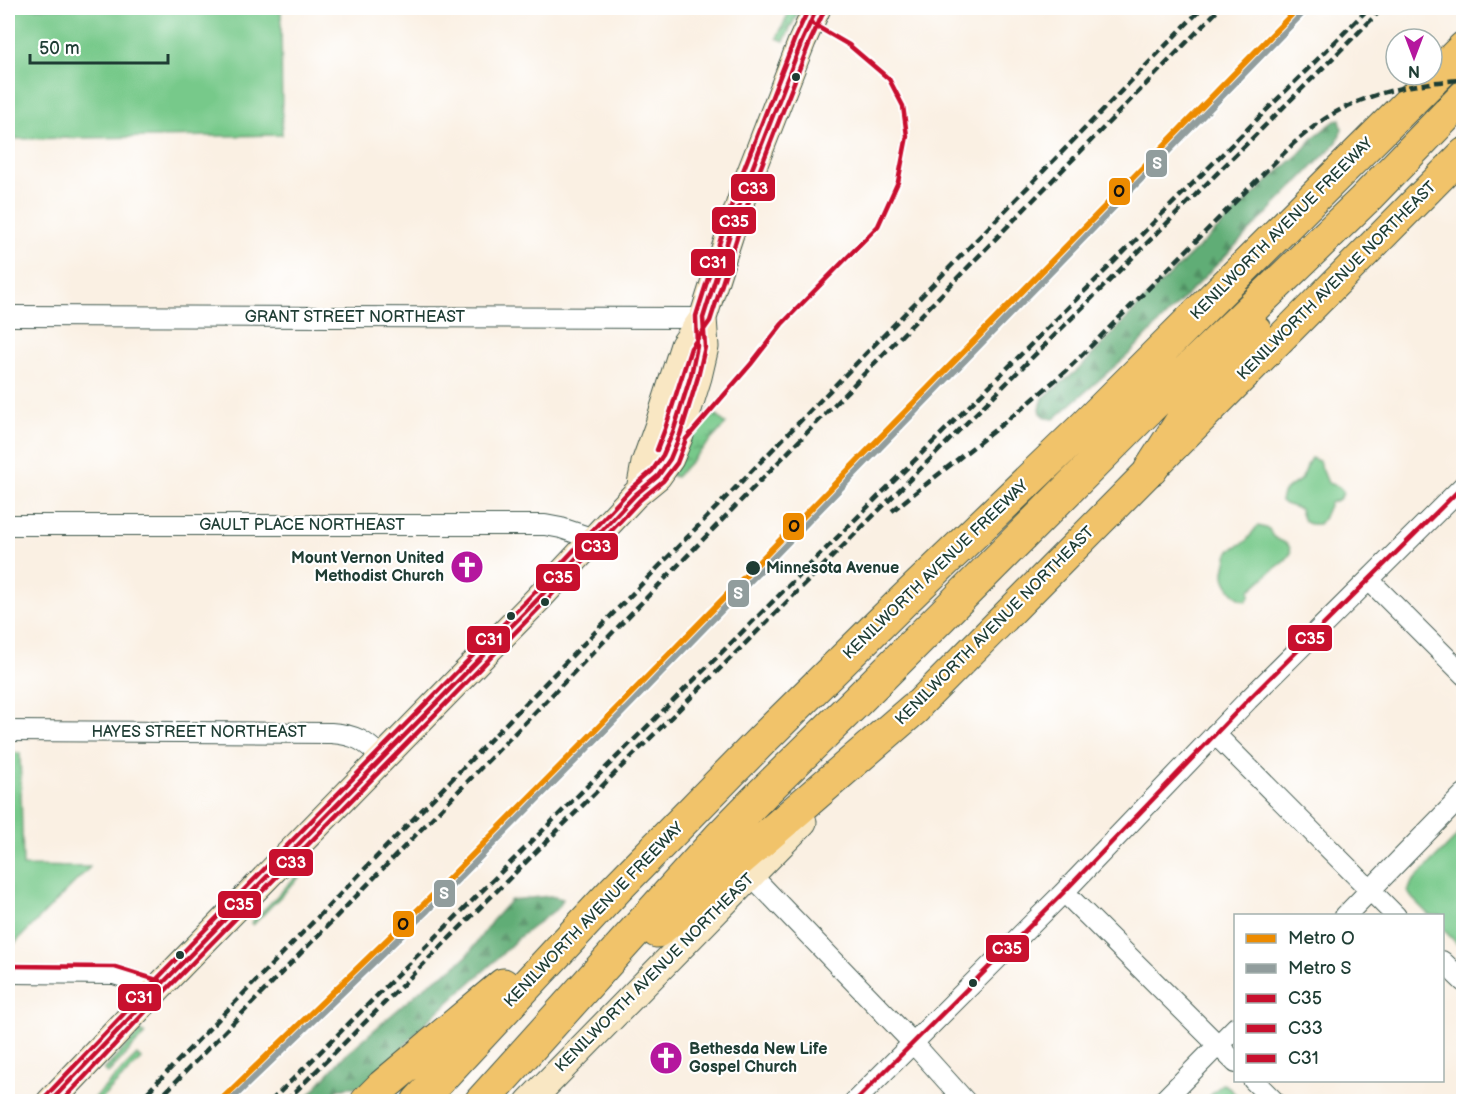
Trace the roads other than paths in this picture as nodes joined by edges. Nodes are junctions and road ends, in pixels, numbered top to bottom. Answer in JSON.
{"nodes":[{"id":1,"x":817,"y":8,"type":"edge"},
{"id":2,"x":1464,"y":48,"type":"edge"},
{"id":3,"x":1464,"y":97,"type":"edge"},
{"id":4,"x":1464,"y":153,"type":"edge"},
{"id":5,"x":1364,"y":200,"type":"junction"},
{"id":6,"x":8,"y":316,"type":"edge"},
{"id":7,"x":704,"y":318,"type":"junction"},
{"id":8,"x":1151,"y":468,"type":"junction"},
{"id":9,"x":1464,"y":485,"type":"edge"},
{"id":10,"x":8,"y":525,"type":"edge"},
{"id":11,"x":594,"y":539,"type":"junction"},
{"id":12,"x":1369,"y":580,"type":"junction"},
{"id":13,"x":1464,"y":675,"type":"edge"},
{"id":14,"x":915,"y":708,"type":"junction"},
{"id":15,"x":8,"y":731,"type":"edge"},
{"id":16,"x":1215,"y":734,"type":"junction"},
{"id":17,"x":382,"y":757,"type":"junction"},
{"id":18,"x":1464,"y":794,"type":"edge"},
{"id":19,"x":751,"y":875,"type":"junction"},
{"id":20,"x":616,"y":889,"type":"junction"},
{"id":21,"x":1370,"y":890,"type":"junction"},
{"id":22,"x":1064,"y":892,"type":"junction"},
{"id":23,"x":1346,"y":914,"type":"edge"},
{"id":24,"x":1395,"y":914,"type":"edge"},
{"id":25,"x":1444,"y":962,"type":"edge"},
{"id":26,"x":8,"y":973,"type":"edge"},
{"id":27,"x":1464,"y":982,"type":"edge"},
{"id":28,"x":158,"y":988,"type":"junction"},
{"id":29,"x":568,"y":1005,"type":"junction"},
{"id":30,"x":1234,"y":1029,"type":"edge"},
{"id":31,"x":913,"y":1043,"type":"junction"},
{"id":32,"x":1217,"y":1045,"type":"junction"},
{"id":33,"x":1234,"y":1061,"type":"edge"},
{"id":34,"x":1255,"y":1082,"type":"edge"},
{"id":35,"x":50,"y":1101,"type":"edge"},
{"id":36,"x":367,"y":1101,"type":"edge"},
{"id":37,"x":418,"y":1101,"type":"edge"},
{"id":38,"x":481,"y":1101,"type":"edge"},
{"id":39,"x":529,"y":1101,"type":"edge"},
{"id":40,"x":854,"y":1101,"type":"edge"},
{"id":41,"x":966,"y":1101,"type":"edge"},
{"id":42,"x":1162,"y":1101,"type":"edge"},
{"id":43,"x":1275,"y":1101,"type":"edge"}],
"edges":[{"from":1,"to":7,"type":"main road"},
{"from":2,"to":20,"type":"highway","name":"KENILWORTH AVENUE FREEWAY"},
{"from":3,"to":5,"type":"highway","name":"KENILWORTH AVENUE FREEWAY"},
{"from":4,"to":8,"type":"main road","name":"KENILWORTH AVENUE NORTHEAST"},
{"from":5,"to":8,"type":"highway"},
{"from":5,"to":29,"type":"highway","name":"KENILWORTH AVENUE FREEWAY"},
{"from":6,"to":7,"type":"street","name":"GRANT STREET NORTHEAST"},
{"from":7,"to":11,"type":"main road"},
{"from":8,"to":14,"type":"main road","name":"KENILWORTH AVENUE NORTHEAST"},
{"from":9,"to":12,"type":"street"},
{"from":10,"to":11,"type":"street","name":"GAULT PLACE NORTHEAST"},
{"from":11,"to":17,"type":"main road"},
{"from":12,"to":13,"type":"street"},
{"from":12,"to":16,"type":"street"},
{"from":14,"to":19,"type":"main road","name":"KENILWORTH AVENUE NORTHEAST"},
{"from":14,"to":29,"type":"highway"},
{"from":15,"to":17,"type":"street","name":"HAYES STREET NORTHEAST"},
{"from":16,"to":21,"type":"street"},
{"from":16,"to":22,"type":"street"},
{"from":17,"to":28,"type":"main road"},
{"from":18,"to":21,"type":"street"},
{"from":19,"to":31,"type":"street"},
{"from":19,"to":39,"type":"main road","name":"KENILWORTH AVENUE NORTHEAST"},
{"from":20,"to":36,"type":"highway"},
{"from":20,"to":37,"type":"highway","name":"KENILWORTH AVENUE FREEWAY"},
{"from":21,"to":23,"type":"street"},
{"from":21,"to":24,"type":"street"},
{"from":22,"to":31,"type":"street"},
{"from":22,"to":32,"type":"street"},
{"from":25,"to":27,"type":"street"},
{"from":26,"to":28,"type":"street"},
{"from":28,"to":35,"type":"main road"},
{"from":29,"to":38,"type":"highway","name":"KENILWORTH AVENUE FREEWAY"},
{"from":30,"to":32,"type":"street"},
{"from":31,"to":40,"type":"street"},
{"from":31,"to":41,"type":"street"},
{"from":32,"to":33,"type":"street"},
{"from":32,"to":42,"type":"street"},
{"from":34,"to":43,"type":"street"}]}
